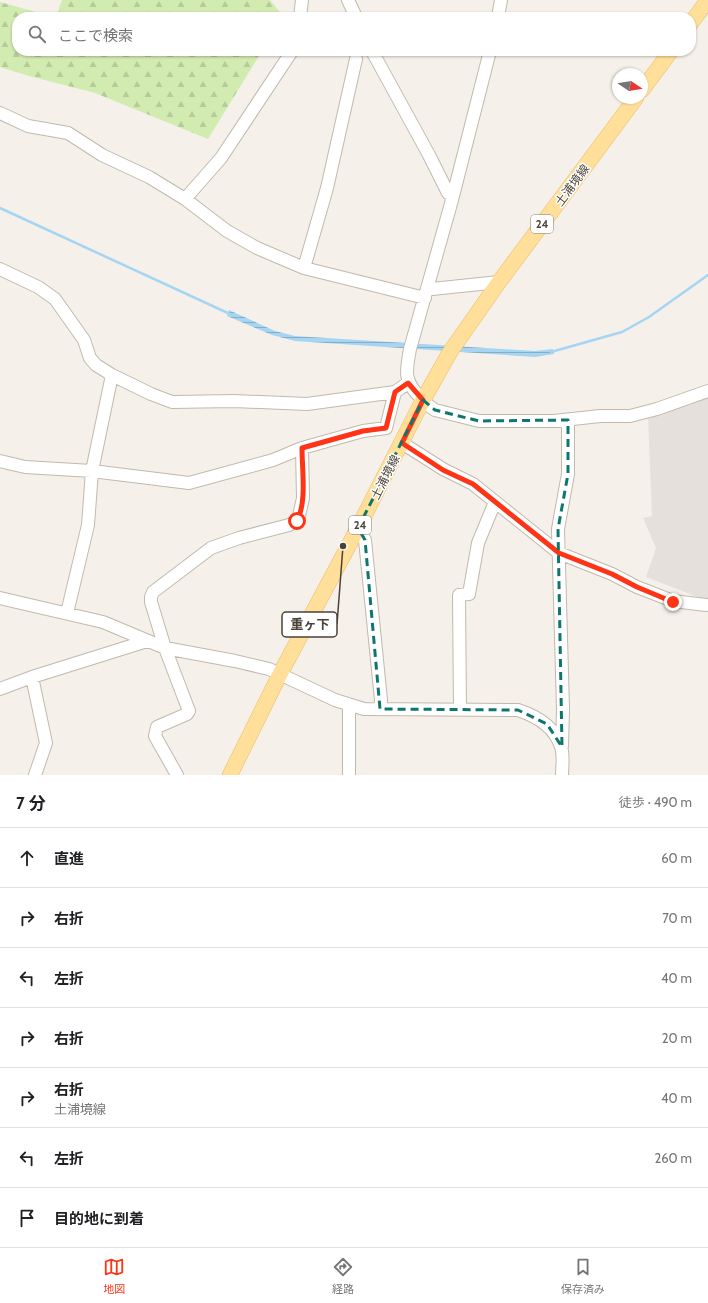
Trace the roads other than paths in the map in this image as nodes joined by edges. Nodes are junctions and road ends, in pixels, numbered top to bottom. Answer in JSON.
{"nodes":[{"id":1,"x":302,"y":0,"type":"edge"},
{"id":2,"x":348,"y":0,"type":"edge"},
{"id":3,"x":501,"y":0,"type":"edge"},
{"id":4,"x":708,"y":0,"type":"edge"},
{"id":5,"x":301,"y":12,"type":"edge"},
{"id":6,"x":354,"y":12,"type":"edge"},
{"id":7,"x":499,"y":12,"type":"edge"},
{"id":8,"x":696,"y":16,"type":"edge"},
{"id":9,"x":289,"y":56,"type":"edge"},
{"id":10,"x":375,"y":56,"type":"edge"},
{"id":11,"x":489,"y":56,"type":"edge"},
{"id":12,"x":666,"y":56,"type":"edge"},
{"id":13,"x":356,"y":59,"type":"dead end"},
{"id":14,"x":648,"y":82,"type":"edge"},
{"id":15,"x":632,"y":104,"type":"edge"},
{"id":16,"x":0,"y":113,"type":"edge"},
{"id":17,"x":453,"y":194,"type":"junction"},
{"id":18,"x":185,"y":199,"type":"junction"},
{"id":19,"x":304,"y":268,"type":"junction"},
{"id":20,"x":0,"y":269,"type":"edge"},
{"id":21,"x":499,"y":282,"type":"junction"},
{"id":22,"x":426,"y":293,"type":"junction"},
{"id":23,"x":112,"y":375,"type":"junction"},
{"id":24,"x":408,"y":383,"type":"junction"},
{"id":25,"x":395,"y":392,"type":"junction"},
{"id":26,"x":708,"y":392,"type":"edge"},
{"id":27,"x":423,"y":400,"type":"junction"},
{"id":28,"x":568,"y":420,"type":"junction"},
{"id":29,"x":402,"y":443,"type":"junction"},
{"id":30,"x":302,"y":448,"type":"junction"},
{"id":31,"x":0,"y":460,"type":"edge"},
{"id":32,"x":92,"y":471,"type":"junction"},
{"id":33,"x":495,"y":502,"type":"junction"},
{"id":34,"x":358,"y":528,"type":"junction"},
{"id":35,"x":559,"y":553,"type":"junction"},
{"id":36,"x":0,"y":598,"type":"edge"},
{"id":37,"x":706,"y":605,"type":"dead end"},
{"id":38,"x":67,"y":613,"type":"junction"},
{"id":39,"x":147,"y":641,"type":"junction"},
{"id":40,"x":165,"y":648,"type":"junction"},
{"id":41,"x":280,"y":674,"type":"junction"},
{"id":42,"x":32,"y":677,"type":"junction"},
{"id":43,"x":0,"y":689,"type":"edge"},
{"id":44,"x":349,"y":705,"type":"junction"},
{"id":45,"x":380,"y":710,"type":"junction"},
{"id":46,"x":460,"y":710,"type":"junction"},
{"id":47,"x":562,"y":747,"type":"junction"},
{"id":48,"x":35,"y":775,"type":"edge"},
{"id":49,"x":177,"y":775,"type":"edge"},
{"id":50,"x":230,"y":775,"type":"edge"},
{"id":51,"x":349,"y":775,"type":"edge"},
{"id":52,"x":562,"y":775,"type":"edge"}],
"edges":[{"from":1,"to":5,"type":"street"},
{"from":2,"to":6,"type":"street"},
{"from":3,"to":7,"type":"street"},
{"from":4,"to":8,"type":"main road"},
{"from":9,"to":18,"type":"street"},
{"from":10,"to":17,"type":"street"},
{"from":11,"to":17,"type":"street"},
{"from":12,"to":14,"type":"main road"},
{"from":13,"to":19,"type":"street"},
{"from":15,"to":21,"type":"main road","name":"土浦境線","number":"24"},
{"from":16,"to":18,"type":"street"},
{"from":17,"to":22,"type":"street"},
{"from":18,"to":19,"type":"street"},
{"from":19,"to":22,"type":"street"},
{"from":20,"to":23,"type":"street"},
{"from":21,"to":22,"type":"street"},
{"from":21,"to":27,"type":"main road","name":"土浦境線","number":"24"},
{"from":22,"to":24,"type":"street"},
{"from":23,"to":25,"type":"street"},
{"from":23,"to":32,"type":"street"},
{"from":24,"to":25,"type":"street"},
{"from":24,"to":27,"type":"street"},
{"from":25,"to":30,"type":"street"},
{"from":26,"to":28,"type":"street"},
{"from":27,"to":28,"type":"street"},
{"from":27,"to":29,"type":"main road","name":"土浦境線","number":"24"},
{"from":28,"to":35,"type":"street"},
{"from":29,"to":33,"type":"street"},
{"from":29,"to":34,"type":"main road","name":"土浦境線","number":"24"},
{"from":30,"to":32,"type":"street"},
{"from":30,"to":40,"type":"street"},
{"from":31,"to":32,"type":"street"},
{"from":32,"to":38,"type":"street"},
{"from":33,"to":35,"type":"street"},
{"from":33,"to":46,"type":"street"},
{"from":34,"to":41,"type":"main road","name":"土浦境線","number":"24"},
{"from":34,"to":45,"type":"street"},
{"from":35,"to":37,"type":"street"},
{"from":35,"to":47,"type":"street"},
{"from":36,"to":38,"type":"street"},
{"from":38,"to":39,"type":"street"},
{"from":39,"to":40,"type":"street"},
{"from":39,"to":42,"type":"street"},
{"from":40,"to":41,"type":"street"},
{"from":40,"to":49,"type":"street"},
{"from":41,"to":44,"type":"street"},
{"from":41,"to":50,"type":"main road","name":"土浦境線","number":"24"},
{"from":42,"to":43,"type":"street"},
{"from":42,"to":48,"type":"street"},
{"from":44,"to":45,"type":"street"},
{"from":44,"to":51,"type":"street"},
{"from":45,"to":46,"type":"street"},
{"from":46,"to":47,"type":"street"},
{"from":47,"to":52,"type":"street"}]}
